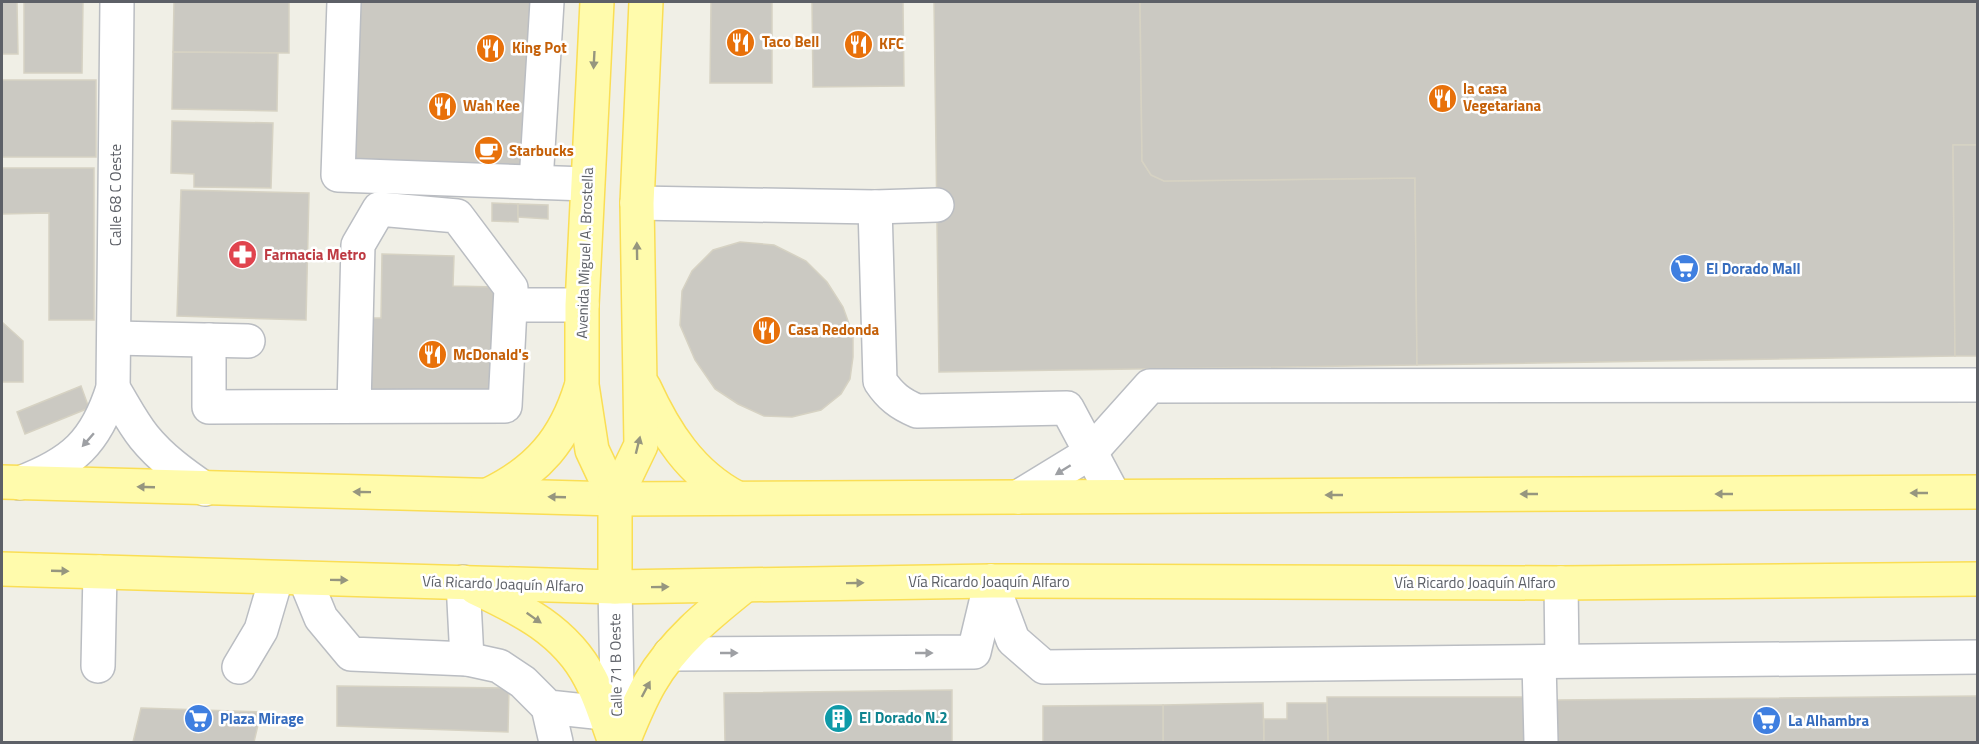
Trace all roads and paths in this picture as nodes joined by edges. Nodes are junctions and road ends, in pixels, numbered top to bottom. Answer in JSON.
{"nodes":[{"id":1,"x":117,"y":2,"type":"edge"},
{"id":2,"x":345,"y":2,"type":"edge"},
{"id":3,"x":547,"y":2,"type":"edge"},
{"id":4,"x":597,"y":2,"type":"edge"},
{"id":5,"x":646,"y":2,"type":"edge"},
{"id":6,"x":537,"y":182,"type":"junction"},
{"id":7,"x":587,"y":184,"type":"junction"},
{"id":8,"x":637,"y":203,"type":"junction"},
{"id":9,"x":937,"y":205,"type":"dead end"},
{"id":10,"x":875,"y":207,"type":"junction"},
{"id":11,"x":511,"y":305,"type":"junction"},
{"id":12,"x":582,"y":305,"type":"junction"},
{"id":13,"x":115,"y":338,"type":"junction"},
{"id":14,"x":209,"y":340,"type":"junction"},
{"id":15,"x":248,"y":341,"type":"dead end"},
{"id":16,"x":639,"y":377,"type":"junction"},
{"id":17,"x":582,"y":385,"type":"junction"},
{"id":18,"x":1977,"y":386,"type":"edge"},
{"id":19,"x":113,"y":388,"type":"junction"},
{"id":20,"x":354,"y":406,"type":"junction"},
{"id":21,"x":1090,"y":453,"type":"junction"},
{"id":22,"x":11,"y":483,"type":"edge"},
{"id":23,"x":205,"y":489,"type":"junction"},
{"id":24,"x":1977,"y":492,"type":"edge"},
{"id":25,"x":488,"y":495,"type":"junction"},
{"id":26,"x":1114,"y":496,"type":"junction"},
{"id":27,"x":1018,"y":497,"type":"junction"},
{"id":28,"x":737,"y":498,"type":"junction"},
{"id":29,"x":615,"y":499,"type":"junction"},
{"id":30,"x":2,"y":569,"type":"edge"},
{"id":31,"x":100,"y":572,"type":"junction"},
{"id":32,"x":291,"y":579,"type":"junction"},
{"id":33,"x":1977,"y":579,"type":"edge"},
{"id":34,"x":991,"y":581,"type":"junction"},
{"id":35,"x":463,"y":582,"type":"junction"},
{"id":36,"x":1561,"y":583,"type":"junction"},
{"id":37,"x":744,"y":586,"type":"junction"},
{"id":38,"x":615,"y":587,"type":"junction"},
{"id":39,"x":670,"y":654,"type":"junction"},
{"id":40,"x":1977,"y":657,"type":"edge"},
{"id":41,"x":467,"y":658,"type":"junction"},
{"id":42,"x":1551,"y":661,"type":"junction"},
{"id":43,"x":98,"y":666,"type":"dead end"},
{"id":44,"x":239,"y":667,"type":"dead end"},
{"id":45,"x":548,"y":707,"type":"junction"},
{"id":46,"x":615,"y":735,"type":"edge"},
{"id":47,"x":556,"y":742,"type":"edge"},
{"id":48,"x":1541,"y":742,"type":"edge"}],
"edges":[{"from":1,"to":13,"type":"street","name":"Calle 68 C Oeste"},
{"from":2,"to":6,"type":"street"},
{"from":3,"to":6,"type":"street"},
{"from":4,"to":7,"type":"main road","name":"Avenida Miguel A. Brostella","one_way":true},
{"from":5,"to":8,"type":"main road","name":"Avenida Miguel A. Brostella"},
{"from":6,"to":7,"type":"street"},
{"from":7,"to":12,"type":"main road","name":"Avenida Miguel A. Brostella"},
{"from":8,"to":10,"type":"street"},
{"from":16,"to":8,"type":"main road","name":"Avenida Miguel A. Brostella","one_way":true},
{"from":9,"to":10,"type":"street"},
{"from":10,"to":21,"type":"street"},
{"from":11,"to":12,"type":"street"},
{"from":11,"to":20,"type":"street"},
{"from":11,"to":20,"type":"street"},
{"from":12,"to":17,"type":"main road","name":"Avenida Miguel A. Brostella"},
{"from":13,"to":14,"type":"street"},
{"from":13,"to":19,"type":"street","name":"Calle 68 C Oeste"},
{"from":14,"to":15,"type":"street"},
{"from":14,"to":20,"type":"street"},
{"from":16,"to":28,"type":"main road"},
{"from":29,"to":16,"type":"main road","name":"Avenida Miguel A. Brostella","one_way":true},
{"from":17,"to":25,"type":"main road"},
{"from":17,"to":29,"type":"main road","name":"Avenida Miguel A. Brostella"},
{"from":18,"to":21,"type":"street"},
{"from":19,"to":22,"type":"street","name":"Calle 68 C Oeste","one_way":true},
{"from":19,"to":23,"type":"street"},
{"from":21,"to":26,"type":"street"},
{"from":21,"to":27,"type":"street","one_way":true},
{"from":23,"to":22,"type":"main road","one_way":true},
{"from":25,"to":23,"type":"main road","one_way":true},
{"from":24,"to":26,"type":"main road","one_way":true},
{"from":29,"to":25,"type":"main road","one_way":true},
{"from":26,"to":27,"type":"main road"},
{"from":27,"to":28,"type":"main road"},
{"from":28,"to":29,"type":"main road"},
{"from":29,"to":38,"type":"main road","name":"Avenida Miguel A. Brostella"},
{"from":30,"to":31,"type":"main road","name":"Vía Ricardo Joaquín Alfaro","one_way":true},
{"from":31,"to":32,"type":"main road","name":"Vía Ricardo Joaquín Alfaro"},
{"from":31,"to":43,"type":"street"},
{"from":32,"to":35,"type":"main road","name":"Vía Ricardo Joaquín Alfaro","one_way":true},
{"from":32,"to":41,"type":"street"},
{"from":32,"to":44,"type":"street"},
{"from":33,"to":36,"type":"main road","name":"Vía Ricardo Joaquín Alfaro"},
{"from":34,"to":36,"type":"main road","name":"Vía Ricardo Joaquín Alfaro"},
{"from":37,"to":34,"type":"main road","name":"Vía Ricardo Joaquín Alfaro","one_way":true},
{"from":39,"to":34,"type":"street","one_way":true},
{"from":34,"to":42,"type":"street"},
{"from":35,"to":38,"type":"main road","name":"Vía Ricardo Joaquín Alfaro"},
{"from":35,"to":41,"type":"street"},
{"from":35,"to":46,"type":"main road","one_way":true},
{"from":36,"to":42,"type":"street"},
{"from":38,"to":37,"type":"main road","name":"Vía Ricardo Joaquín Alfaro","one_way":true},
{"from":37,"to":39,"type":"main road"},
{"from":38,"to":46,"type":"street","name":"Calle 71 B Oeste"},
{"from":46,"to":39,"type":"main road","one_way":true},
{"from":40,"to":42,"type":"street"},
{"from":41,"to":45,"type":"street"},
{"from":42,"to":48,"type":"street"},
{"from":45,"to":46,"type":"street"},
{"from":45,"to":47,"type":"street"}]}
